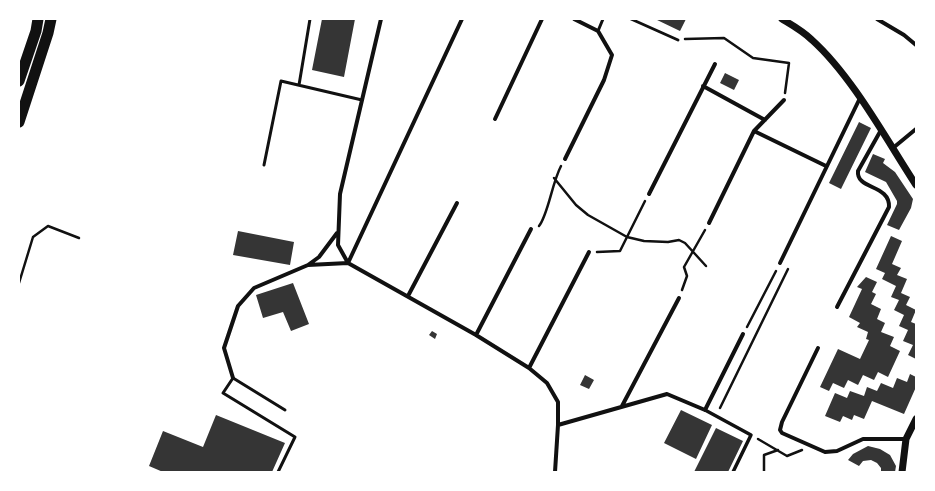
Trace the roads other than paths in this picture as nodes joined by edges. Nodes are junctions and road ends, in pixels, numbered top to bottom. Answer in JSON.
{"nodes":[{"id":1,"x":38,"y":19,"type":"edge"},
{"id":2,"x":51,"y":19,"type":"edge"},
{"id":3,"x":310,"y":19,"type":"edge"},
{"id":4,"x":381,"y":19,"type":"edge"},
{"id":5,"x":462,"y":19,"type":"edge"},
{"id":6,"x":542,"y":19,"type":"edge"},
{"id":7,"x":574,"y":19,"type":"edge"},
{"id":8,"x":602,"y":19,"type":"edge"},
{"id":9,"x":631,"y":19,"type":"edge"},
{"id":10,"x":782,"y":19,"type":"edge"},
{"id":11,"x":877,"y":19,"type":"edge"},
{"id":12,"x":598,"y":31,"type":"junction"},
{"id":13,"x":678,"y":40,"type":"road end"},
{"id":14,"x":916,"y":45,"type":"edge"},
{"id":15,"x":715,"y":64,"type":"dead end"},
{"id":16,"x":19,"y":81,"type":"edge"},
{"id":17,"x":299,"y":85,"type":"junction"},
{"id":18,"x":703,"y":86,"type":"junction"},
{"id":19,"x":860,"y":98,"type":"junction"},
{"id":20,"x":362,"y":100,"type":"junction"},
{"id":21,"x":784,"y":100,"type":"road end"},
{"id":22,"x":495,"y":119,"type":"dead end"},
{"id":23,"x":765,"y":120,"type":"junction"},
{"id":24,"x":19,"y":122,"type":"edge"},
{"id":25,"x":916,"y":129,"type":"edge"},
{"id":26,"x":880,"y":130,"type":"junction"},
{"id":27,"x":754,"y":131,"type":"junction"},
{"id":28,"x":892,"y":148,"type":"junction"},
{"id":29,"x":565,"y":158,"type":"road end"},
{"id":30,"x":264,"y":165,"type":"dead end"},
{"id":31,"x":826,"y":166,"type":"junction"},
{"id":32,"x":916,"y":185,"type":"edge"},
{"id":33,"x":649,"y":194,"type":"road end"},
{"id":34,"x":457,"y":203,"type":"dead end"},
{"id":35,"x":709,"y":223,"type":"road end"},
{"id":36,"x":531,"y":229,"type":"road end"},
{"id":37,"x":337,"y":233,"type":"junction"},
{"id":38,"x":590,"y":252,"type":"road end"},
{"id":39,"x":348,"y":263,"type":"junction"},
{"id":40,"x":780,"y":263,"type":"road end"},
{"id":41,"x":308,"y":265,"type":"junction"},
{"id":42,"x":408,"y":296,"type":"junction"},
{"id":43,"x":679,"y":298,"type":"road end"},
{"id":44,"x":837,"y":307,"type":"dead end"},
{"id":45,"x":743,"y":334,"type":"road end"},
{"id":46,"x":476,"y":335,"type":"junction"},
{"id":47,"x":818,"y":348,"type":"dead end"},
{"id":48,"x":529,"y":368,"type":"junction"},
{"id":49,"x":233,"y":378,"type":"junction"},
{"id":50,"x":622,"y":406,"type":"junction"},
{"id":51,"x":286,"y":410,"type":"dead end"},
{"id":52,"x":705,"y":410,"type":"junction"},
{"id":53,"x":916,"y":419,"type":"edge"},
{"id":54,"x":558,"y":425,"type":"junction"},
{"id":55,"x":906,"y":439,"type":"junction"},
{"id":56,"x":278,"y":472,"type":"edge"},
{"id":57,"x":554,"y":472,"type":"edge"},
{"id":58,"x":733,"y":472,"type":"edge"},
{"id":59,"x":902,"y":472,"type":"edge"}],
"edges":[{"from":1,"to":16,"type":"highway"},
{"from":2,"to":24,"type":"highway"},
{"from":3,"to":17,"type":"lane"},
{"from":4,"to":20,"type":"street"},
{"from":5,"to":39,"type":"street"},
{"from":6,"to":22,"type":"street"},
{"from":7,"to":12,"type":"street"},
{"from":8,"to":12,"type":"lane"},
{"from":9,"to":13,"type":"lane"},
{"from":10,"to":19,"type":"street"},
{"from":11,"to":14,"type":"street"},
{"from":12,"to":29,"type":"street"},
{"from":15,"to":18,"type":"street"},
{"from":17,"to":20,"type":"lane"},
{"from":17,"to":30,"type":"lane"},
{"from":18,"to":23,"type":"street"},
{"from":18,"to":33,"type":"street"},
{"from":19,"to":26,"type":"street"},
{"from":19,"to":31,"type":"street"},
{"from":20,"to":37,"type":"street"},
{"from":21,"to":23,"type":"street"},
{"from":23,"to":27,"type":"street"},
{"from":25,"to":28,"type":"street"},
{"from":26,"to":28,"type":"street"},
{"from":26,"to":44,"type":"street"},
{"from":27,"to":31,"type":"street"},
{"from":27,"to":35,"type":"street"},
{"from":28,"to":32,"type":"street"},
{"from":31,"to":40,"type":"street"},
{"from":34,"to":42,"type":"street"},
{"from":36,"to":46,"type":"street"},
{"from":37,"to":39,"type":"street"},
{"from":37,"to":41,"type":"street"},
{"from":38,"to":48,"type":"street"},
{"from":39,"to":41,"type":"street"},
{"from":39,"to":42,"type":"street"},
{"from":41,"to":49,"type":"street"},
{"from":42,"to":46,"type":"street"},
{"from":43,"to":50,"type":"street"},
{"from":45,"to":52,"type":"street"},
{"from":46,"to":48,"type":"street"},
{"from":47,"to":55,"type":"street"},
{"from":48,"to":54,"type":"street"},
{"from":49,"to":51,"type":"lane"},
{"from":49,"to":56,"type":"lane"},
{"from":50,"to":52,"type":"street"},
{"from":50,"to":54,"type":"street"},
{"from":52,"to":58,"type":"street"},
{"from":53,"to":55,"type":"street"},
{"from":54,"to":57,"type":"street"},
{"from":55,"to":59,"type":"street"}]}
